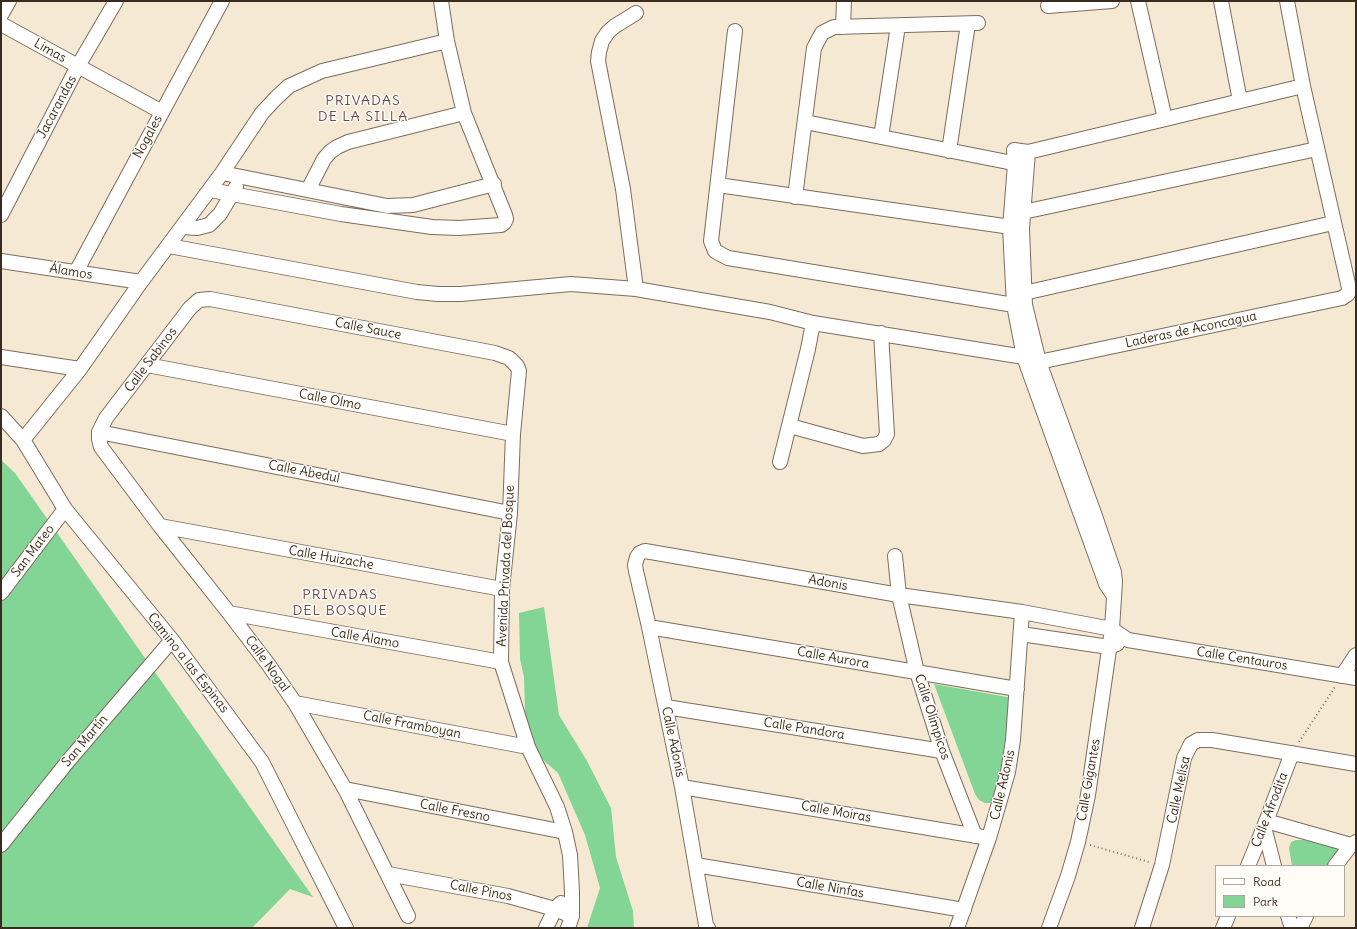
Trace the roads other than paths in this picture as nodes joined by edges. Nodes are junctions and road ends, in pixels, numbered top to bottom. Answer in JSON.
{"nodes":[{"id":1,"x":9,"y":1,"type":"edge"},
{"id":2,"x":116,"y":1,"type":"edge"},
{"id":3,"x":222,"y":1,"type":"edge"},
{"id":4,"x":225,"y":1,"type":"edge"},
{"id":5,"x":441,"y":1,"type":"edge"},
{"id":6,"x":844,"y":1,"type":"edge"},
{"id":7,"x":1112,"y":1,"type":"edge"},
{"id":8,"x":1138,"y":1,"type":"edge"},
{"id":9,"x":1221,"y":1,"type":"edge"},
{"id":10,"x":1287,"y":1,"type":"edge"},
{"id":11,"x":1048,"y":6,"type":"dead end"},
{"id":12,"x":636,"y":13,"type":"dead end"},
{"id":13,"x":1,"y":15,"type":"edge"},
{"id":14,"x":1,"y":24,"type":"edge"},
{"id":15,"x":898,"y":26,"type":"junction"},
{"id":16,"x":843,"y":27,"type":"junction"},
{"id":17,"x":736,"y":30,"type":"dead end"},
{"id":18,"x":447,"y":41,"type":"junction"},
{"id":19,"x":78,"y":66,"type":"junction"},
{"id":20,"x":1303,"y":86,"type":"junction"},
{"id":21,"x":1240,"y":101,"type":"junction"},
{"id":22,"x":162,"y":112,"type":"junction"},
{"id":23,"x":464,"y":113,"type":"junction"},
{"id":24,"x":1165,"y":119,"type":"junction"},
{"id":25,"x":805,"y":122,"type":"junction"},
{"id":26,"x":881,"y":137,"type":"junction"},
{"id":27,"x":1317,"y":149,"type":"junction"},
{"id":28,"x":949,"y":151,"type":"junction"},
{"id":29,"x":1023,"y":161,"type":"junction"},
{"id":30,"x":222,"y":173,"type":"junction"},
{"id":31,"x":242,"y":177,"type":"junction"},
{"id":32,"x":494,"y":184,"type":"junction"},
{"id":33,"x":718,"y":185,"type":"junction"},
{"id":34,"x":210,"y":190,"type":"junction"},
{"id":35,"x":308,"y":190,"type":"junction"},
{"id":36,"x":232,"y":194,"type":"junction"},
{"id":37,"x":795,"y":197,"type":"junction"},
{"id":38,"x":1023,"y":212,"type":"junction"},
{"id":39,"x":1,"y":215,"type":"edge"},
{"id":40,"x":1333,"y":223,"type":"junction"},
{"id":41,"x":183,"y":227,"type":"junction"},
{"id":42,"x":1016,"y":228,"type":"junction"},
{"id":43,"x":169,"y":246,"type":"junction"},
{"id":44,"x":1,"y":262,"type":"edge"},
{"id":45,"x":76,"y":272,"type":"junction"},
{"id":46,"x":141,"y":282,"type":"junction"},
{"id":47,"x":636,"y":288,"type":"junction"},
{"id":48,"x":210,"y":299,"type":"joint"},
{"id":49,"x":1021,"y":301,"type":"junction"},
{"id":50,"x":813,"y":323,"type":"junction"},
{"id":51,"x":881,"y":333,"type":"junction"},
{"id":52,"x":1,"y":357,"type":"edge"},
{"id":53,"x":1024,"y":357,"type":"junction"},
{"id":54,"x":1039,"y":362,"type":"junction"},
{"id":55,"x":147,"y":365,"type":"junction"},
{"id":56,"x":80,"y":369,"type":"junction"},
{"id":57,"x":519,"y":371,"type":"joint"},
{"id":58,"x":1,"y":416,"type":"edge"},
{"id":59,"x":790,"y":426,"type":"junction"},
{"id":60,"x":99,"y":432,"type":"junction"},
{"id":61,"x":513,"y":434,"type":"junction"},
{"id":62,"x":23,"y":440,"type":"junction"},
{"id":63,"x":780,"y":462,"type":"dead end"},
{"id":64,"x":65,"y":509,"type":"junction"},
{"id":65,"x":510,"y":513,"type":"junction"},
{"id":66,"x":160,"y":526,"type":"junction"},
{"id":67,"x":895,"y":556,"type":"dead end"},
{"id":68,"x":637,"y":557,"type":"joint"},
{"id":69,"x":502,"y":590,"type":"junction"},
{"id":70,"x":1,"y":593,"type":"edge"},
{"id":71,"x":899,"y":595,"type":"junction"},
{"id":72,"x":1114,"y":596,"type":"junction"},
{"id":73,"x":1022,"y":612,"type":"junction"},
{"id":74,"x":229,"y":613,"type":"junction"},
{"id":75,"x":650,"y":627,"type":"junction"},
{"id":76,"x":1112,"y":629,"type":"junction"},
{"id":77,"x":1021,"y":634,"type":"junction"},
{"id":78,"x":172,"y":640,"type":"junction"},
{"id":79,"x":1128,"y":640,"type":"junction"},
{"id":80,"x":1109,"y":647,"type":"junction"},
{"id":81,"x":1356,"y":655,"type":"edge"},
{"id":82,"x":501,"y":662,"type":"junction"},
{"id":83,"x":917,"y":672,"type":"junction"},
{"id":84,"x":1342,"y":676,"type":"junction"},
{"id":85,"x":1356,"y":678,"type":"edge"},
{"id":86,"x":1017,"y":689,"type":"junction"},
{"id":87,"x":295,"y":703,"type":"junction"},
{"id":88,"x":666,"y":707,"type":"junction"},
{"id":89,"x":528,"y":747,"type":"junction"},
{"id":90,"x":942,"y":751,"type":"junction"},
{"id":91,"x":1292,"y":753,"type":"junction"},
{"id":92,"x":1356,"y":764,"type":"edge"},
{"id":93,"x":682,"y":787,"type":"junction"},
{"id":94,"x":345,"y":789,"type":"junction"},
{"id":95,"x":1265,"y":824,"type":"junction"},
{"id":96,"x":565,"y":832,"type":"junction"},
{"id":97,"x":975,"y":836,"type":"junction"},
{"id":98,"x":989,"y":838,"type":"junction"},
{"id":99,"x":1353,"y":844,"type":"edge"},
{"id":100,"x":1,"y":845,"type":"edge"},
{"id":101,"x":696,"y":865,"type":"junction"},
{"id":102,"x":1248,"y":865,"type":"edge"},
{"id":103,"x":1274,"y":865,"type":"edge"},
{"id":104,"x":1336,"y":865,"type":"edge"},
{"id":105,"x":388,"y":874,"type":"junction"},
{"id":106,"x":572,"y":892,"type":"junction"},
{"id":107,"x":555,"y":909,"type":"junction"},
{"id":108,"x":964,"y":910,"type":"junction"},
{"id":109,"x":408,"y":916,"type":"dead end"},
{"id":110,"x":1228,"y":917,"type":"edge"},
{"id":111,"x":1288,"y":917,"type":"edge"},
{"id":112,"x":1306,"y":917,"type":"edge"},
{"id":113,"x":570,"y":922,"type":"edge"},
{"id":114,"x":549,"y":927,"type":"edge"},
{"id":115,"x":346,"y":928,"type":"edge"},
{"id":116,"x":708,"y":928,"type":"edge"},
{"id":117,"x":957,"y":928,"type":"edge"},
{"id":118,"x":1049,"y":928,"type":"edge"},
{"id":119,"x":1142,"y":928,"type":"edge"},
{"id":120,"x":1223,"y":928,"type":"edge"},
{"id":121,"x":1292,"y":928,"type":"edge"},
{"id":122,"x":1300,"y":928,"type":"edge"}],
"edges":[{"from":1,"to":13,"type":"street"},
{"from":2,"to":19,"type":"street","name":"Jacarandas"},
{"from":3,"to":4,"type":"street"},
{"from":3,"to":22,"type":"street","name":"Nogales"},
{"from":5,"to":18,"type":"street"},
{"from":6,"to":16,"type":"street"},
{"from":7,"to":11,"type":"street"},
{"from":8,"to":24,"type":"street"},
{"from":9,"to":21,"type":"street"},
{"from":10,"to":20,"type":"street"},
{"from":12,"to":47,"type":"street"},
{"from":14,"to":19,"type":"street","name":"Limas"},
{"from":15,"to":16,"type":"street"},
{"from":15,"to":26,"type":"street"},
{"from":15,"to":28,"type":"street"},
{"from":16,"to":25,"type":"street"},
{"from":17,"to":33,"type":"street"},
{"from":18,"to":23,"type":"street"},
{"from":18,"to":30,"type":"street"},
{"from":19,"to":22,"type":"street","name":"Limas"},
{"from":19,"to":39,"type":"street","name":"Jacarandas"},
{"from":20,"to":21,"type":"street"},
{"from":20,"to":27,"type":"street"},
{"from":21,"to":24,"type":"street"},
{"from":22,"to":45,"type":"street","name":"Nogales"},
{"from":23,"to":32,"type":"street"},
{"from":23,"to":35,"type":"street"},
{"from":24,"to":29,"type":"street"},
{"from":25,"to":26,"type":"street"},
{"from":25,"to":37,"type":"street"},
{"from":26,"to":28,"type":"street"},
{"from":27,"to":38,"type":"street"},
{"from":27,"to":40,"type":"street"},
{"from":28,"to":29,"type":"street"},
{"from":29,"to":38,"type":"street"},
{"from":29,"to":42,"type":"street"},
{"from":30,"to":31,"type":"street"},
{"from":30,"to":34,"type":"street"},
{"from":31,"to":35,"type":"street"},
{"from":31,"to":36,"type":"street"},
{"from":32,"to":35,"type":"street"},
{"from":32,"to":36,"type":"street"},
{"from":33,"to":37,"type":"street"},
{"from":33,"to":49,"type":"street"},
{"from":34,"to":36,"type":"street"},
{"from":34,"to":41,"type":"street"},
{"from":36,"to":41,"type":"street"},
{"from":37,"to":42,"type":"street"},
{"from":38,"to":42,"type":"street"},
{"from":40,"to":49,"type":"street"},
{"from":40,"to":54,"type":"street","name":"Laderas de Aconcagua"},
{"from":41,"to":43,"type":"street"},
{"from":42,"to":49,"type":"street"},
{"from":43,"to":46,"type":"street"},
{"from":43,"to":47,"type":"street"},
{"from":44,"to":45,"type":"street","name":"Álamos"},
{"from":45,"to":46,"type":"street","name":"Álamos"},
{"from":46,"to":56,"type":"street"},
{"from":47,"to":50,"type":"street"},
{"from":48,"to":55,"type":"street","name":"Calle Sabinos"},
{"from":48,"to":57,"type":"street","name":"Calle Sauce"},
{"from":49,"to":53,"type":"street"},
{"from":49,"to":54,"type":"street","name":"Calle Gigantes"},
{"from":50,"to":51,"type":"street"},
{"from":50,"to":59,"type":"street"},
{"from":51,"to":53,"type":"street"},
{"from":51,"to":59,"type":"street"},
{"from":52,"to":56,"type":"street"},
{"from":53,"to":54,"type":"street"},
{"from":53,"to":72,"type":"street"},
{"from":54,"to":72,"type":"street","name":"Calle Gigantes"},
{"from":55,"to":60,"type":"street","name":"Calle Sabinos"},
{"from":55,"to":61,"type":"street","name":"Calle Olmo"},
{"from":56,"to":62,"type":"street"},
{"from":57,"to":61,"type":"street","name":"Avenida Privada del Bosque"},
{"from":58,"to":62,"type":"street","name":"Camino a las Espinas"},
{"from":59,"to":63,"type":"street"},
{"from":60,"to":65,"type":"street","name":"Calle Abedul"},
{"from":60,"to":66,"type":"street","name":"Calle Nogal"},
{"from":61,"to":65,"type":"street","name":"Avenida Privada del Bosque"},
{"from":62,"to":64,"type":"street","name":"Camino a las Espinas"},
{"from":64,"to":70,"type":"street","name":"San Mateo"},
{"from":64,"to":78,"type":"street","name":"Camino a las Espinas"},
{"from":65,"to":69,"type":"street","name":"Avenida Privada del Bosque"},
{"from":66,"to":69,"type":"street","name":"Calle Huizache"},
{"from":66,"to":74,"type":"street","name":"Calle Nogal"},
{"from":67,"to":71,"type":"street","name":"Calle Olímpicos"},
{"from":68,"to":71,"type":"street","name":"Adonis"},
{"from":68,"to":75,"type":"street","name":"Calle Adonis"},
{"from":69,"to":82,"type":"street","name":"Avenida Privada del Bosque"},
{"from":71,"to":73,"type":"street","name":"Adonis"},
{"from":71,"to":83,"type":"street","name":"Calle Olímpicos"},
{"from":72,"to":76,"type":"street","name":"Calle Gigantes"},
{"from":73,"to":76,"type":"street","name":"Calle Centauros"},
{"from":73,"to":77,"type":"street","name":"Calle Adonis"},
{"from":74,"to":82,"type":"street","name":"Calle Álamo"},
{"from":74,"to":87,"type":"street","name":"Calle Nogal"},
{"from":75,"to":83,"type":"street","name":"Calle Aurora"},
{"from":75,"to":88,"type":"street","name":"Calle Adonis"},
{"from":76,"to":79,"type":"street","name":"Calle Centauros"},
{"from":76,"to":80,"type":"street","name":"Calle Gigantes"},
{"from":77,"to":80,"type":"street","name":"Calle Centauros"},
{"from":77,"to":86,"type":"street","name":"Calle Adonis"},
{"from":78,"to":100,"type":"street","name":"San Martín"},
{"from":78,"to":115,"type":"street","name":"Camino a las Espinas"},
{"from":79,"to":80,"type":"street","name":"Calle Centauros"},
{"from":79,"to":84,"type":"street","name":"Calle Centauros"},
{"from":80,"to":118,"type":"street","name":"Calle Gigantes"},
{"from":81,"to":84,"type":"street"},
{"from":82,"to":89,"type":"street","name":"Avenida Privada del Bosque"},
{"from":83,"to":86,"type":"street","name":"Calle Aurora"},
{"from":83,"to":90,"type":"street","name":"Calle Olímpicos"},
{"from":84,"to":85,"type":"street","name":"Calle Centauros"},
{"from":86,"to":98,"type":"street","name":"Calle Adonis"},
{"from":87,"to":89,"type":"street","name":"Calle Framboyan"},
{"from":87,"to":94,"type":"street","name":"Calle Nogal"},
{"from":88,"to":90,"type":"street","name":"Calle Pandora"},
{"from":88,"to":93,"type":"street","name":"Calle Adonis"},
{"from":89,"to":96,"type":"street","name":"Avenida Privada del Bosque"},
{"from":90,"to":97,"type":"street","name":"Calle Olímpicos"},
{"from":91,"to":92,"type":"street","name":"Calle Melisa"},
{"from":91,"to":95,"type":"street","name":"Calle Afrodita"},
{"from":91,"to":119,"type":"street","name":"Calle Melisa"},
{"from":93,"to":97,"type":"street","name":"Calle Moiras"},
{"from":93,"to":101,"type":"street","name":"Calle Adonis"},
{"from":94,"to":96,"type":"street","name":"Calle Fresno"},
{"from":94,"to":105,"type":"street","name":"Calle Nogal"},
{"from":95,"to":99,"type":"street"},
{"from":95,"to":102,"type":"street","name":"Calle Afrodita"},
{"from":95,"to":103,"type":"street"},
{"from":96,"to":106,"type":"street","name":"Avenida Privada del Bosque"},
{"from":97,"to":98,"type":"street","name":"Calle Moiras"},
{"from":98,"to":108,"type":"street","name":"Calle Adonis"},
{"from":99,"to":104,"type":"street"},
{"from":101,"to":108,"type":"street","name":"Calle Ninfas"},
{"from":101,"to":116,"type":"street","name":"Calle Adonis"},
{"from":105,"to":107,"type":"street","name":"Calle Pinos"},
{"from":105,"to":109,"type":"street","name":"Calle Nogal"},
{"from":106,"to":107,"type":"street"},
{"from":106,"to":113,"type":"street","name":"Avenida Privada del Bosque"},
{"from":107,"to":113,"type":"street","name":"Calle Pinos"},
{"from":107,"to":114,"type":"street"},
{"from":108,"to":117,"type":"street","name":"Calle Adonis"},
{"from":110,"to":120,"type":"street"},
{"from":111,"to":121,"type":"street"},
{"from":112,"to":122,"type":"street"}]}
